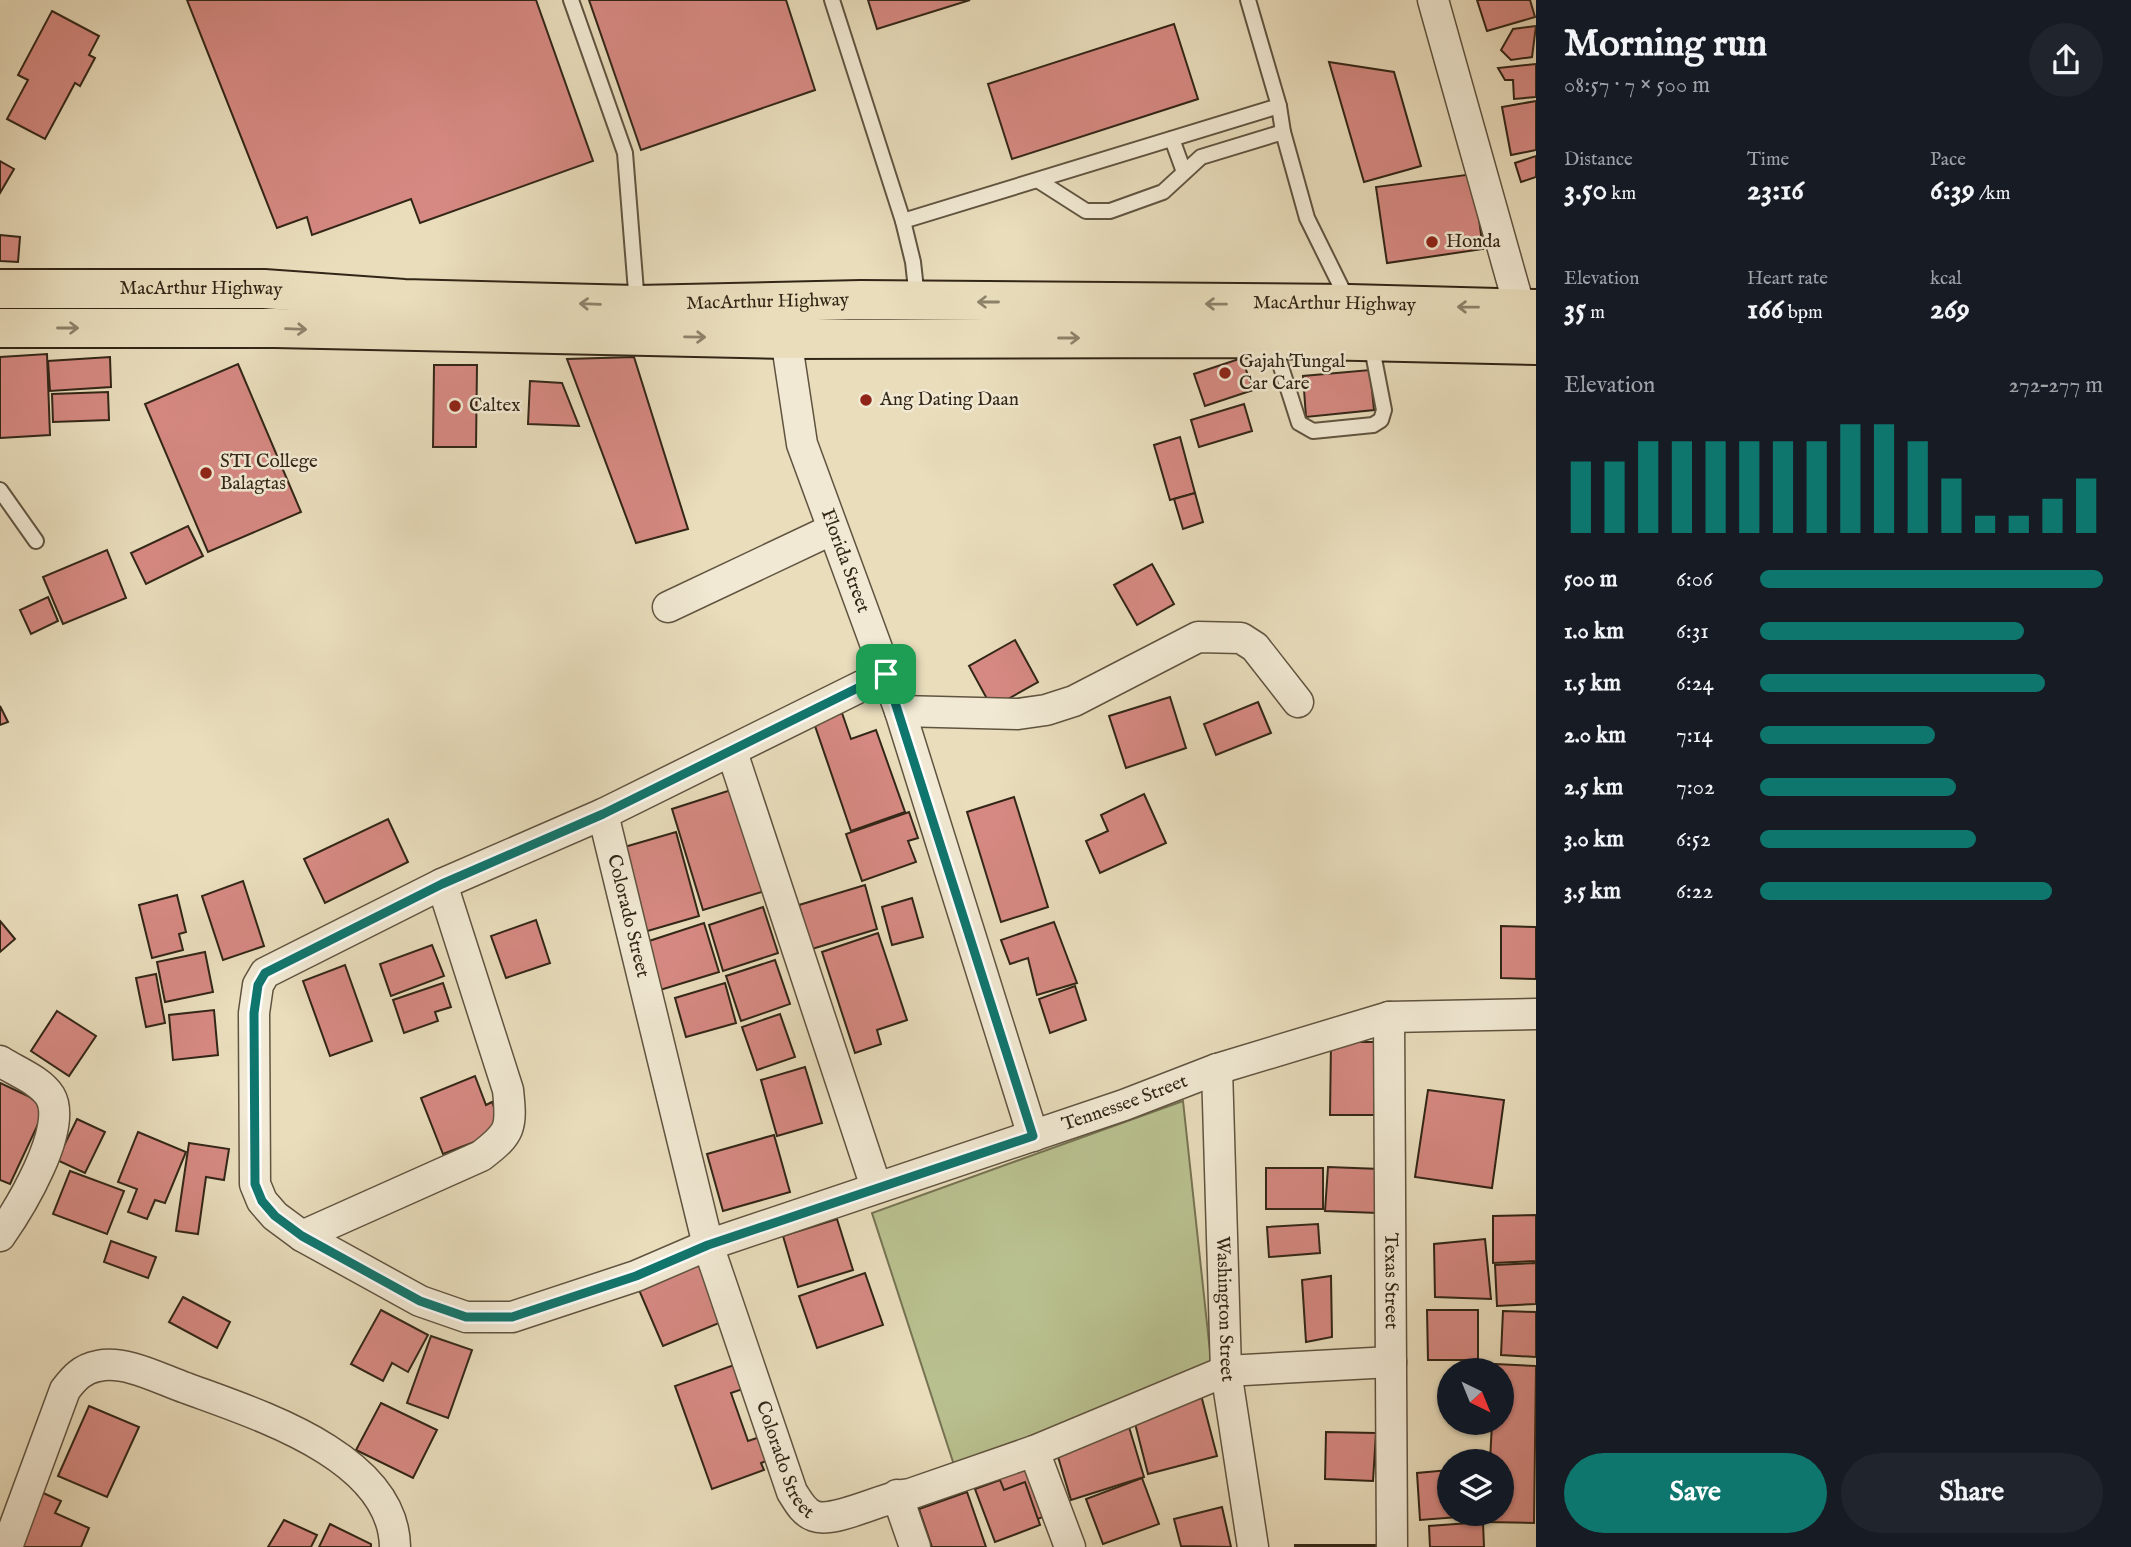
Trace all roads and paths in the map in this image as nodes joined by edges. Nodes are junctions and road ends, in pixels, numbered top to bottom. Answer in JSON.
{"nodes":[{"id":1,"x":571,"y":0,"type":"edge"},
{"id":2,"x":832,"y":0,"type":"edge"},
{"id":3,"x":1248,"y":0,"type":"edge"},
{"id":4,"x":1433,"y":0,"type":"edge"},
{"id":5,"x":1279,"y":106,"type":"junction"},
{"id":6,"x":1283,"y":132,"type":"junction"},
{"id":7,"x":1172,"y":139,"type":"junction"},
{"id":8,"x":1184,"y":172,"type":"junction"},
{"id":9,"x":1039,"y":181,"type":"junction"},
{"id":10,"x":903,"y":222,"type":"junction"},
{"id":11,"x":0,"y":289,"type":"edge"},
{"id":12,"x":781,"y":301,"type":"junction"},
{"id":13,"x":1350,"y":304,"type":"junction"},
{"id":14,"x":917,"y":320,"type":"junction"},
{"id":15,"x":636,"y":321,"type":"junction"},
{"id":16,"x":1268,"y":322,"type":"junction"},
{"id":17,"x":1531,"y":327,"type":"edge"},
{"id":18,"x":0,"y":328,"type":"edge"},
{"id":19,"x":785,"y":339,"type":"junction"},
{"id":20,"x":1371,"y":341,"type":"junction"},
{"id":21,"x":0,"y":491,"type":"edge"},
{"id":22,"x":831,"y":530,"type":"junction"},
{"id":23,"x":37,"y":541,"type":"dead end"},
{"id":24,"x":667,"y":607,"type":"dead end"},
{"id":25,"x":886,"y":674,"type":"junction"},
{"id":26,"x":1298,"y":702,"type":"dead end"},
{"id":27,"x":900,"y":711,"type":"junction"},
{"id":28,"x":732,"y":752,"type":"junction"},
{"id":29,"x":603,"y":814,"type":"junction"},
{"id":30,"x":442,"y":884,"type":"junction"},
{"id":31,"x":1536,"y":1014,"type":"edge"},
{"id":32,"x":1389,"y":1017,"type":"junction"},
{"id":33,"x":0,"y":1061,"type":"edge"},
{"id":34,"x":1217,"y":1069,"type":"junction"},
{"id":35,"x":1033,"y":1136,"type":"junction"},
{"id":36,"x":876,"y":1187,"type":"junction"},
{"id":37,"x":0,"y":1236,"type":"edge"},
{"id":38,"x":302,"y":1236,"type":"junction"},
{"id":39,"x":708,"y":1245,"type":"junction"},
{"id":40,"x":1391,"y":1362,"type":"junction"},
{"id":41,"x":1226,"y":1371,"type":"junction"},
{"id":42,"x":1034,"y":1451,"type":"junction"},
{"id":43,"x":897,"y":1495,"type":"junction"},
{"id":44,"x":7,"y":1547,"type":"edge"},
{"id":45,"x":395,"y":1547,"type":"edge"},
{"id":46,"x":915,"y":1547,"type":"edge"},
{"id":47,"x":1070,"y":1547,"type":"edge"},
{"id":48,"x":1254,"y":1547,"type":"edge"},
{"id":49,"x":1392,"y":1547,"type":"edge"}],
"edges":[{"from":1,"to":15,"type":"lane"},
{"from":2,"to":10,"type":"lane"},
{"from":3,"to":5,"type":"lane"},
{"from":4,"to":17,"type":"street"},
{"from":5,"to":6,"type":"lane"},
{"from":5,"to":7,"type":"lane"},
{"from":6,"to":8,"type":"lane"},
{"from":6,"to":13,"type":"lane"},
{"from":7,"to":8,"type":"lane"},
{"from":7,"to":9,"type":"lane"},
{"from":8,"to":9,"type":"lane"},
{"from":9,"to":10,"type":"lane"},
{"from":10,"to":14,"type":"lane"},
{"from":15,"to":11,"type":"highway","name":"MacArthur Highway","one_way":true},
{"from":12,"to":14,"type":"highway","name":"MacArthur Highway"},
{"from":12,"to":15,"type":"highway","name":"MacArthur Highway"},
{"from":12,"to":19,"type":"street","name":"Florida Street"},
{"from":13,"to":16,"type":"highway","name":"MacArthur Highway"},
{"from":17,"to":13,"type":"highway","name":"MacArthur Highway","one_way":true},
{"from":13,"to":20,"type":"lane"},
{"from":14,"to":16,"type":"highway","name":"MacArthur Highway"},
{"from":14,"to":19,"type":"highway","name":"MacArthur Highway"},
{"from":18,"to":15,"type":"highway","name":"MacArthur Highway","one_way":true},
{"from":15,"to":19,"type":"highway","name":"MacArthur Highway","one_way":true},
{"from":16,"to":20,"type":"highway","name":"MacArthur Highway"},
{"from":16,"to":20,"type":"lane"},
{"from":17,"to":20,"type":"highway","name":"MacArthur Highway"},
{"from":19,"to":22,"type":"street","name":"Florida Street"},
{"from":21,"to":23,"type":"lane"},
{"from":22,"to":24,"type":"street"},
{"from":22,"to":25,"type":"street","name":"Florida Street"},
{"from":25,"to":27,"type":"street","name":"Florida Street"},
{"from":25,"to":28,"type":"street","name":"Tennessee Street"},
{"from":26,"to":27,"type":"street"},
{"from":27,"to":35,"type":"street","name":"Florida Street"},
{"from":28,"to":29,"type":"street","name":"Tennessee Street"},
{"from":28,"to":36,"type":"street"},
{"from":29,"to":30,"type":"street","name":"Tennessee Street"},
{"from":29,"to":39,"type":"street","name":"Colorado Street"},
{"from":30,"to":38,"type":"street","name":"Tennessee Street"},
{"from":30,"to":38,"type":"street"},
{"from":31,"to":32,"type":"street","name":"Tennessee Street"},
{"from":32,"to":34,"type":"street","name":"Tennessee Street"},
{"from":32,"to":40,"type":"street","name":"Texas Street"},
{"from":33,"to":37,"type":"street"},
{"from":34,"to":35,"type":"street","name":"Tennessee Street"},
{"from":34,"to":41,"type":"street","name":"Washington Street"},
{"from":35,"to":36,"type":"street","name":"Tennessee Street"},
{"from":36,"to":39,"type":"street","name":"Tennessee Street"},
{"from":38,"to":39,"type":"street","name":"Tennessee Street"},
{"from":39,"to":43,"type":"street","name":"Colorado Street"},
{"from":40,"to":41,"type":"street","name":"Colorado Street"},
{"from":40,"to":49,"type":"street","name":"Texas Street"},
{"from":41,"to":42,"type":"street","name":"Colorado Street"},
{"from":41,"to":48,"type":"street","name":"Washington Street"},
{"from":42,"to":43,"type":"street","name":"Colorado Street"},
{"from":42,"to":47,"type":"street"},
{"from":43,"to":46,"type":"street"},
{"from":44,"to":45,"type":"street"}]}
